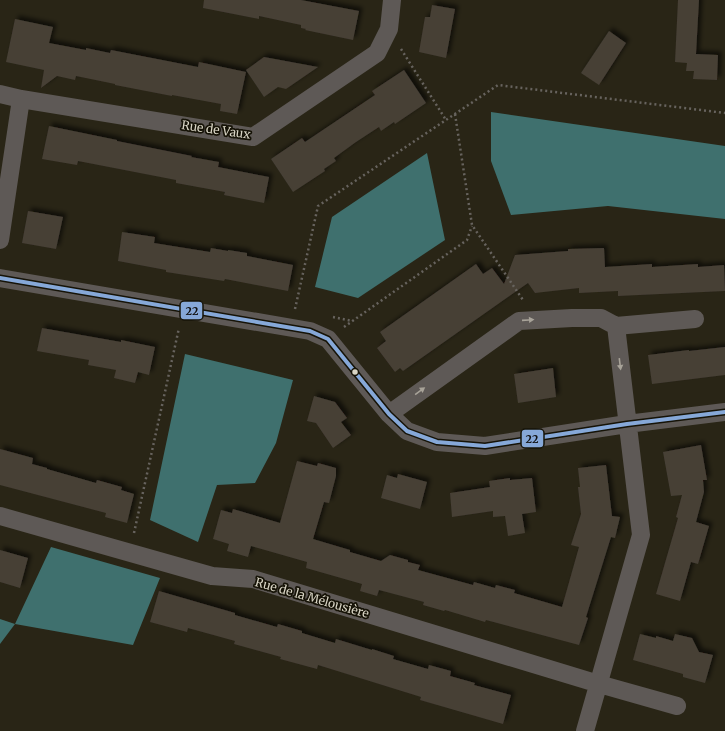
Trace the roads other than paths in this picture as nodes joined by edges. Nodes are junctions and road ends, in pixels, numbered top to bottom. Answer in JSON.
{"nodes":[{"id":1,"x":392,"y":0,"type":"edge"},
{"id":2,"x":0,"y":94,"type":"edge"},
{"id":3,"x":21,"y":99,"type":"junction"},
{"id":4,"x":0,"y":240,"type":"edge"},
{"id":5,"x":0,"y":278,"type":"edge"},
{"id":6,"x":695,"y":319,"type":"dead end"},
{"id":7,"x":616,"y":326,"type":"junction"},
{"id":8,"x":725,"y":412,"type":"edge"},
{"id":9,"x":389,"y":414,"type":"junction"},
{"id":10,"x":627,"y":424,"type":"junction"},
{"id":11,"x":0,"y":516,"type":"edge"},
{"id":12,"x":599,"y":684,"type":"junction"},
{"id":13,"x":677,"y":706,"type":"dead end"},
{"id":14,"x":585,"y":731,"type":"edge"}],
"edges":[{"from":1,"to":3,"type":"street","name":"Rue de Vaux"},
{"from":2,"to":3,"type":"street","name":"Rue de Vaux"},
{"from":3,"to":4,"type":"street"},
{"from":5,"to":9,"type":"street"},
{"from":6,"to":7,"type":"street"},
{"from":9,"to":7,"type":"street","one_way":true},
{"from":7,"to":10,"type":"street","one_way":true},
{"from":8,"to":10,"type":"street"},
{"from":9,"to":10,"type":"street"},
{"from":10,"to":12,"type":"street"},
{"from":11,"to":12,"type":"street","name":"Rue de la Mélousière"},
{"from":12,"to":13,"type":"street","name":"Rue de la Mélousière"},
{"from":12,"to":14,"type":"street"}]}
